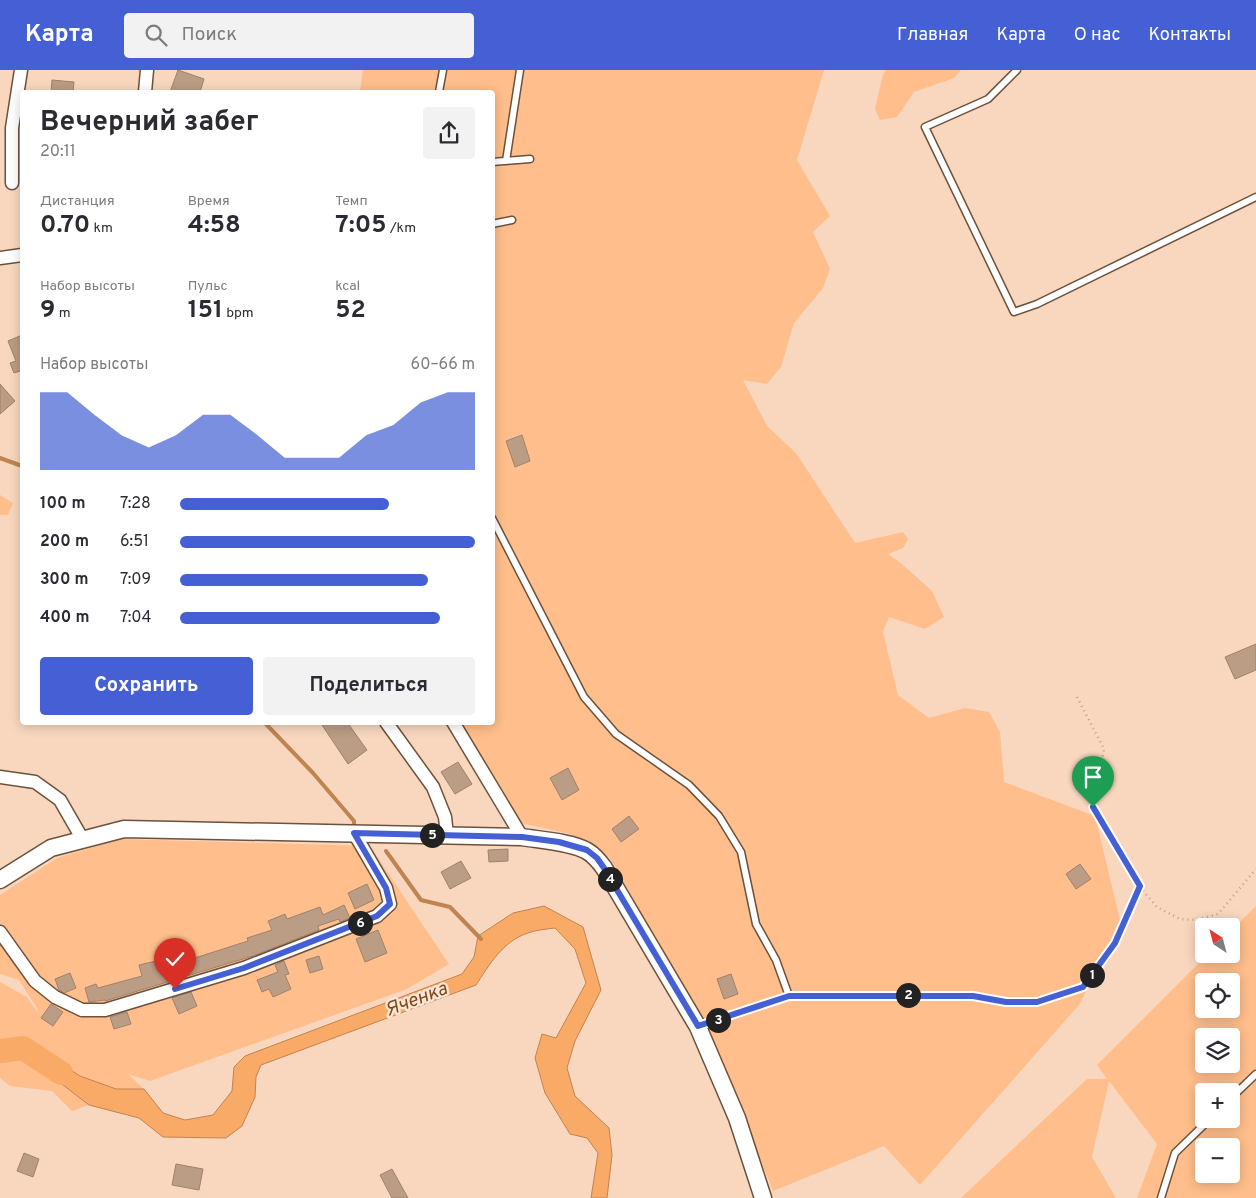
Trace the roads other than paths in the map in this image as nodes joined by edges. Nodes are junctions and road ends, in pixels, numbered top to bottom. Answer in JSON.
{"nodes":[{"id":1,"x":21,"y":70,"type":"edge"},
{"id":2,"x":147,"y":70,"type":"edge"},
{"id":3,"x":443,"y":70,"type":"edge"},
{"id":4,"x":520,"y":70,"type":"edge"},
{"id":5,"x":1017,"y":70,"type":"edge"},
{"id":6,"x":145,"y":90,"type":"edge"},
{"id":7,"x":439,"y":90,"type":"edge"},
{"id":8,"x":530,"y":159,"type":"dead end"},
{"id":9,"x":506,"y":161,"type":"junction"},
{"id":10,"x":495,"y":162,"type":"edge"},
{"id":11,"x":12,"y":183,"type":"dead end"},
{"id":12,"x":1256,"y":197,"type":"edge"},
{"id":13,"x":512,"y":220,"type":"dead end"},
{"id":14,"x":495,"y":223,"type":"edge"},
{"id":15,"x":20,"y":255,"type":"edge"},
{"id":16,"x":0,"y":258,"type":"edge"},
{"id":17,"x":495,"y":524,"type":"edge"},
{"id":18,"x":388,"y":725,"type":"edge"},
{"id":19,"x":454,"y":725,"type":"edge"},
{"id":20,"x":0,"y":777,"type":"edge"},
{"id":21,"x":354,"y":833,"type":"junction"},
{"id":22,"x":447,"y":835,"type":"junction"},
{"id":23,"x":522,"y":837,"type":"junction"},
{"id":24,"x":83,"y":840,"type":"junction"},
{"id":25,"x":0,"y":880,"type":"edge"},
{"id":26,"x":0,"y":932,"type":"edge"},
{"id":27,"x":789,"y":996,"type":"road end"},
{"id":28,"x":1256,"y":1074,"type":"edge"},
{"id":29,"x":1240,"y":1089,"type":"edge"},
{"id":30,"x":1201,"y":1128,"type":"edge"},
{"id":31,"x":763,"y":1198,"type":"edge"},
{"id":32,"x":1161,"y":1198,"type":"edge"}],
"edges":[{"from":1,"to":11,"type":"street"},
{"from":2,"to":6,"type":"street"},
{"from":3,"to":7,"type":"lane"},
{"from":4,"to":9,"type":"lane"},
{"from":5,"to":12,"type":"lane"},
{"from":8,"to":9,"type":"lane"},
{"from":9,"to":10,"type":"lane"},
{"from":13,"to":14,"type":"lane"},
{"from":15,"to":16,"type":"street"},
{"from":17,"to":27,"type":"lane"},
{"from":18,"to":22,"type":"street"},
{"from":19,"to":23,"type":"street"},
{"from":20,"to":24,"type":"street"},
{"from":21,"to":22,"type":"street"},
{"from":21,"to":24,"type":"street"},
{"from":21,"to":26,"type":"street"},
{"from":22,"to":23,"type":"street"},
{"from":23,"to":31,"type":"street"},
{"from":24,"to":25,"type":"street"},
{"from":28,"to":29,"type":"lane"},
{"from":30,"to":32,"type":"lane"}]}
